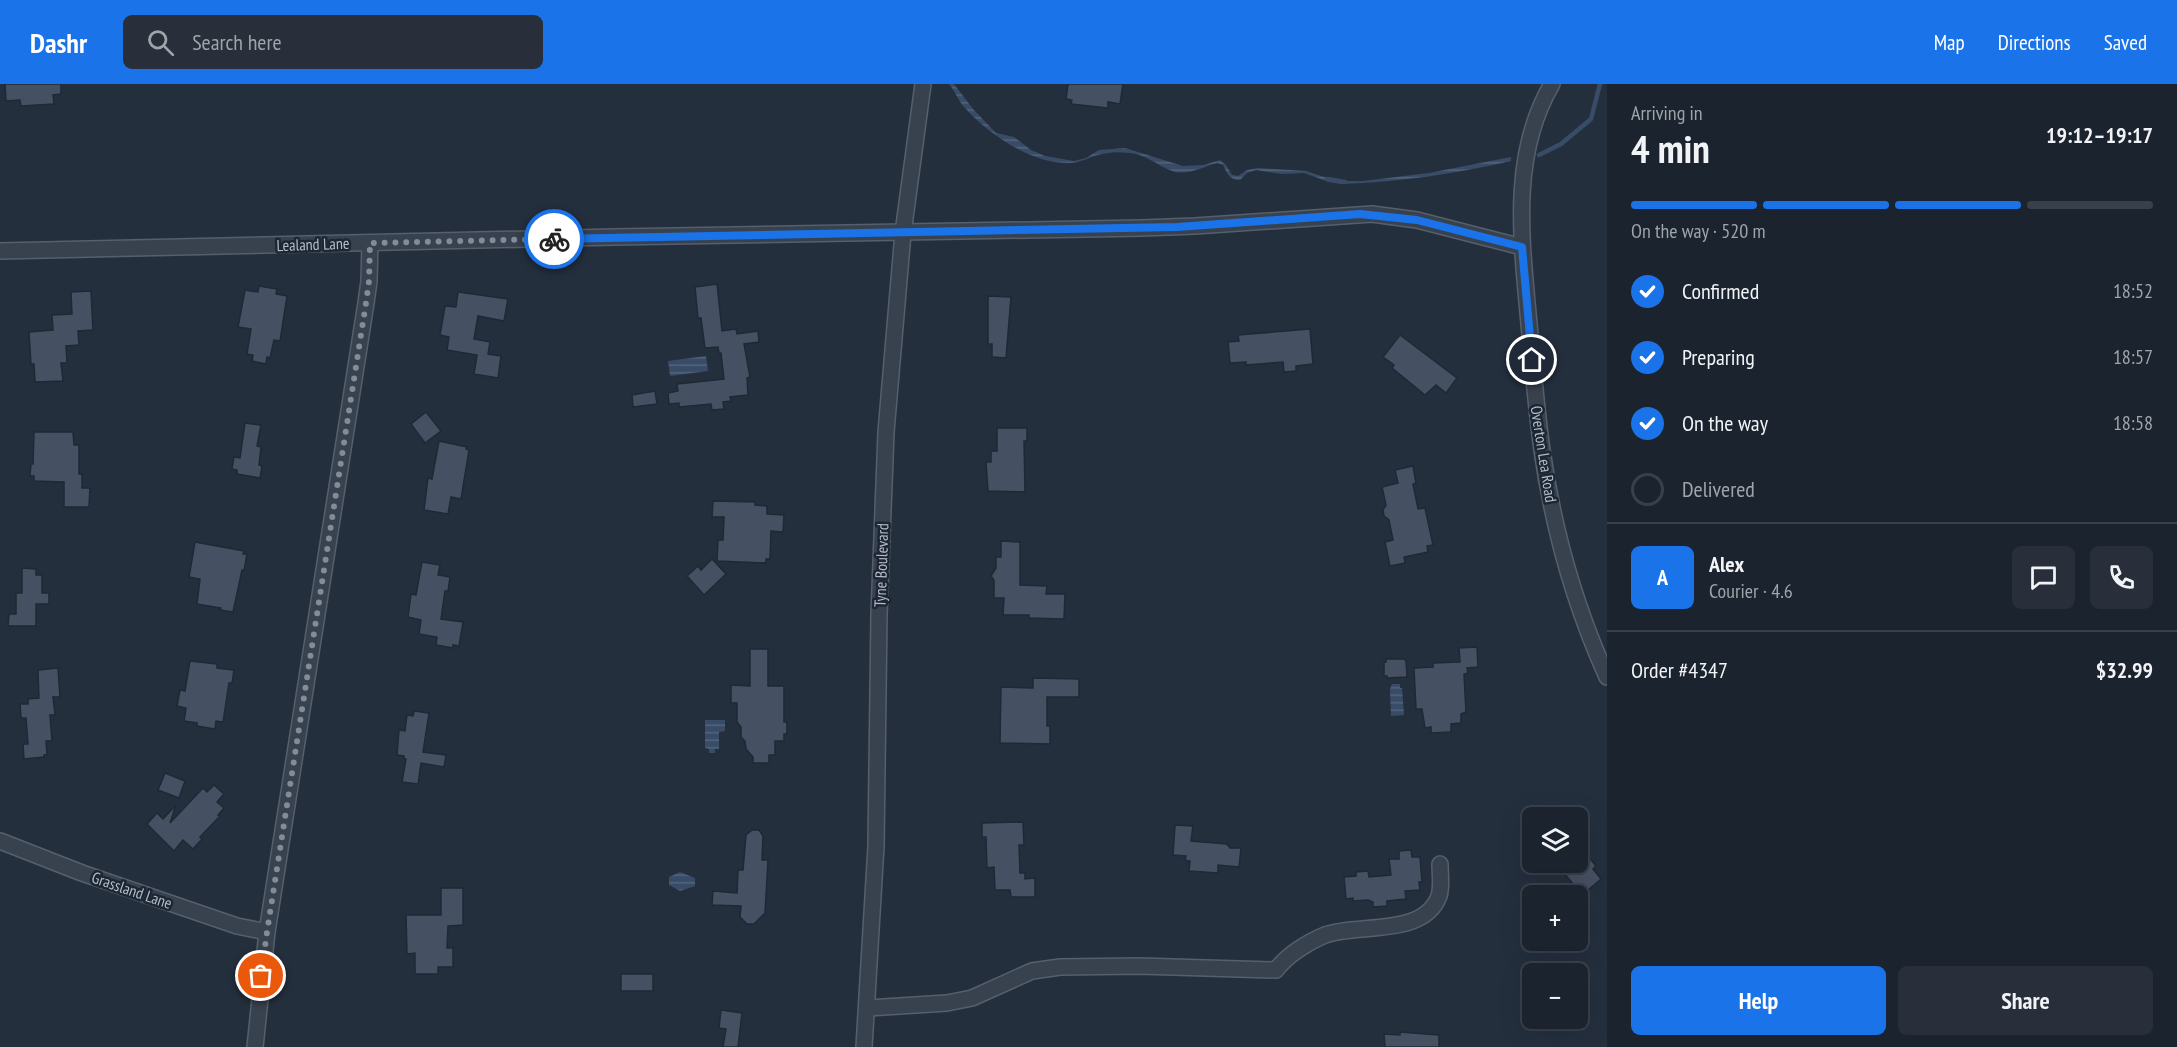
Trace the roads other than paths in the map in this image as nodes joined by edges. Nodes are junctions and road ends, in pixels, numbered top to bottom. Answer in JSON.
{"nodes":[{"id":1,"x":923,"y":84,"type":"edge"},
{"id":2,"x":1552,"y":84,"type":"edge"},
{"id":3,"x":903,"y":233,"type":"junction"},
{"id":4,"x":370,"y":243,"type":"junction"},
{"id":5,"x":1522,"y":247,"type":"junction"},
{"id":6,"x":0,"y":251,"type":"edge"},
{"id":7,"x":1607,"y":677,"type":"edge"},
{"id":8,"x":0,"y":841,"type":"edge"},
{"id":9,"x":1440,"y":864,"type":"dead end"},
{"id":10,"x":267,"y":932,"type":"junction"},
{"id":11,"x":868,"y":1008,"type":"junction"},
{"id":12,"x":255,"y":1047,"type":"edge"},
{"id":13,"x":864,"y":1047,"type":"edge"}],
"edges":[{"from":1,"to":3,"type":"street","name":"Tyne Boulevard"},
{"from":2,"to":5,"type":"street","name":"Overton Lea Road"},
{"from":3,"to":4,"type":"street","name":"Lealand Lane"},
{"from":3,"to":5,"type":"street","name":"Lealand Lane"},
{"from":3,"to":11,"type":"street","name":"Tyne Boulevard"},
{"from":4,"to":6,"type":"street","name":"Lealand Lane"},
{"from":4,"to":10,"type":"street"},
{"from":5,"to":7,"type":"street","name":"Overton Lea Road"},
{"from":8,"to":10,"type":"street","name":"Grassland Lane"},
{"from":9,"to":11,"type":"street"},
{"from":10,"to":12,"type":"street"},
{"from":11,"to":13,"type":"street","name":"Tyne Boulevard"}]}
